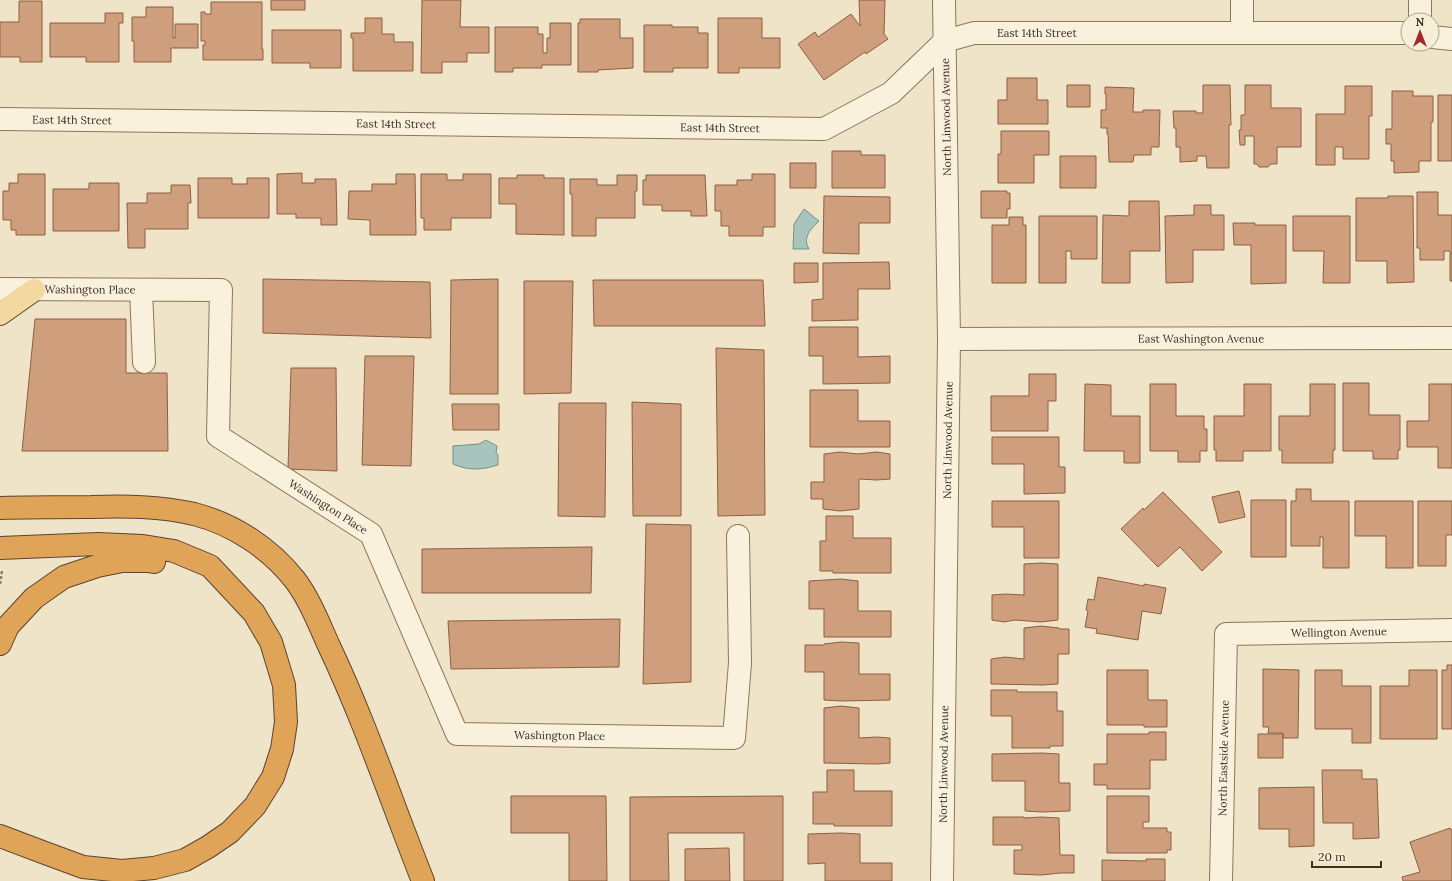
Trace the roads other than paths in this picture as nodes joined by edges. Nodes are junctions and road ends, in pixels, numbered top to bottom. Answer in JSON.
{"nodes":[{"id":1,"x":944,"y":0,"type":"edge"},
{"id":2,"x":1242,"y":0,"type":"edge"},
{"id":3,"x":1420,"y":0,"type":"edge"},
{"id":4,"x":1420,"y":12,"type":"edge"},
{"id":5,"x":1242,"y":33,"type":"junction"},
{"id":6,"x":1400,"y":33,"type":"edge"},
{"id":7,"x":1440,"y":38,"type":"edge"},
{"id":8,"x":1452,"y":39,"type":"edge"},
{"id":9,"x":945,"y":41,"type":"junction"},
{"id":10,"x":0,"y":119,"type":"edge"},
{"id":11,"x":0,"y":290,"type":"edge"},
{"id":12,"x":34,"y":290,"type":"junction"},
{"id":13,"x":142,"y":290,"type":"junction"},
{"id":14,"x":0,"y":314,"type":"edge"},
{"id":15,"x":1452,"y":338,"type":"edge"},
{"id":16,"x":949,"y":340,"type":"junction"},
{"id":17,"x":144,"y":362,"type":"dead end"},
{"id":18,"x":0,"y":508,"type":"edge"},
{"id":19,"x":738,"y":536,"type":"dead end"},
{"id":20,"x":0,"y":548,"type":"edge"},
{"id":21,"x":230,"y":589,"type":"junction"},
{"id":22,"x":1452,"y":630,"type":"edge"},
{"id":23,"x":1226,"y":634,"type":"joint"},
{"id":24,"x":0,"y":644,"type":"edge"},
{"id":25,"x":0,"y":836,"type":"edge"},
{"id":26,"x":423,"y":881,"type":"edge"},
{"id":27,"x":942,"y":881,"type":"edge"},
{"id":28,"x":1220,"y":881,"type":"edge"}],
"edges":[{"from":1,"to":9,"type":"street","name":"North Linwood Avenue"},
{"from":2,"to":5,"type":"street"},
{"from":3,"to":4,"type":"street"},
{"from":5,"to":6,"type":"street","name":"East 14th Street"},
{"from":5,"to":9,"type":"street","name":"East 14th Street"},
{"from":7,"to":8,"type":"street"},
{"from":9,"to":10,"type":"street","name":"East 14th Street"},
{"from":9,"to":16,"type":"street","name":"North Linwood Avenue"},
{"from":11,"to":12,"type":"street","name":"Washington Place"},
{"from":12,"to":13,"type":"street","name":"Washington Place"},
{"from":12,"to":14,"type":"main road"},
{"from":13,"to":17,"type":"street"},
{"from":13,"to":19,"type":"street","name":"Washington Place"},
{"from":15,"to":16,"type":"street","name":"East Washington Avenue"},
{"from":16,"to":27,"type":"street","name":"North Linwood Avenue"},
{"from":18,"to":26,"type":"highway"},
{"from":20,"to":21,"type":"highway"},
{"from":21,"to":24,"type":"highway"},
{"from":21,"to":25,"type":"highway"},
{"from":22,"to":23,"type":"street","name":"Wellington Avenue"},
{"from":23,"to":28,"type":"street","name":"North Eastside Avenue"}]}
